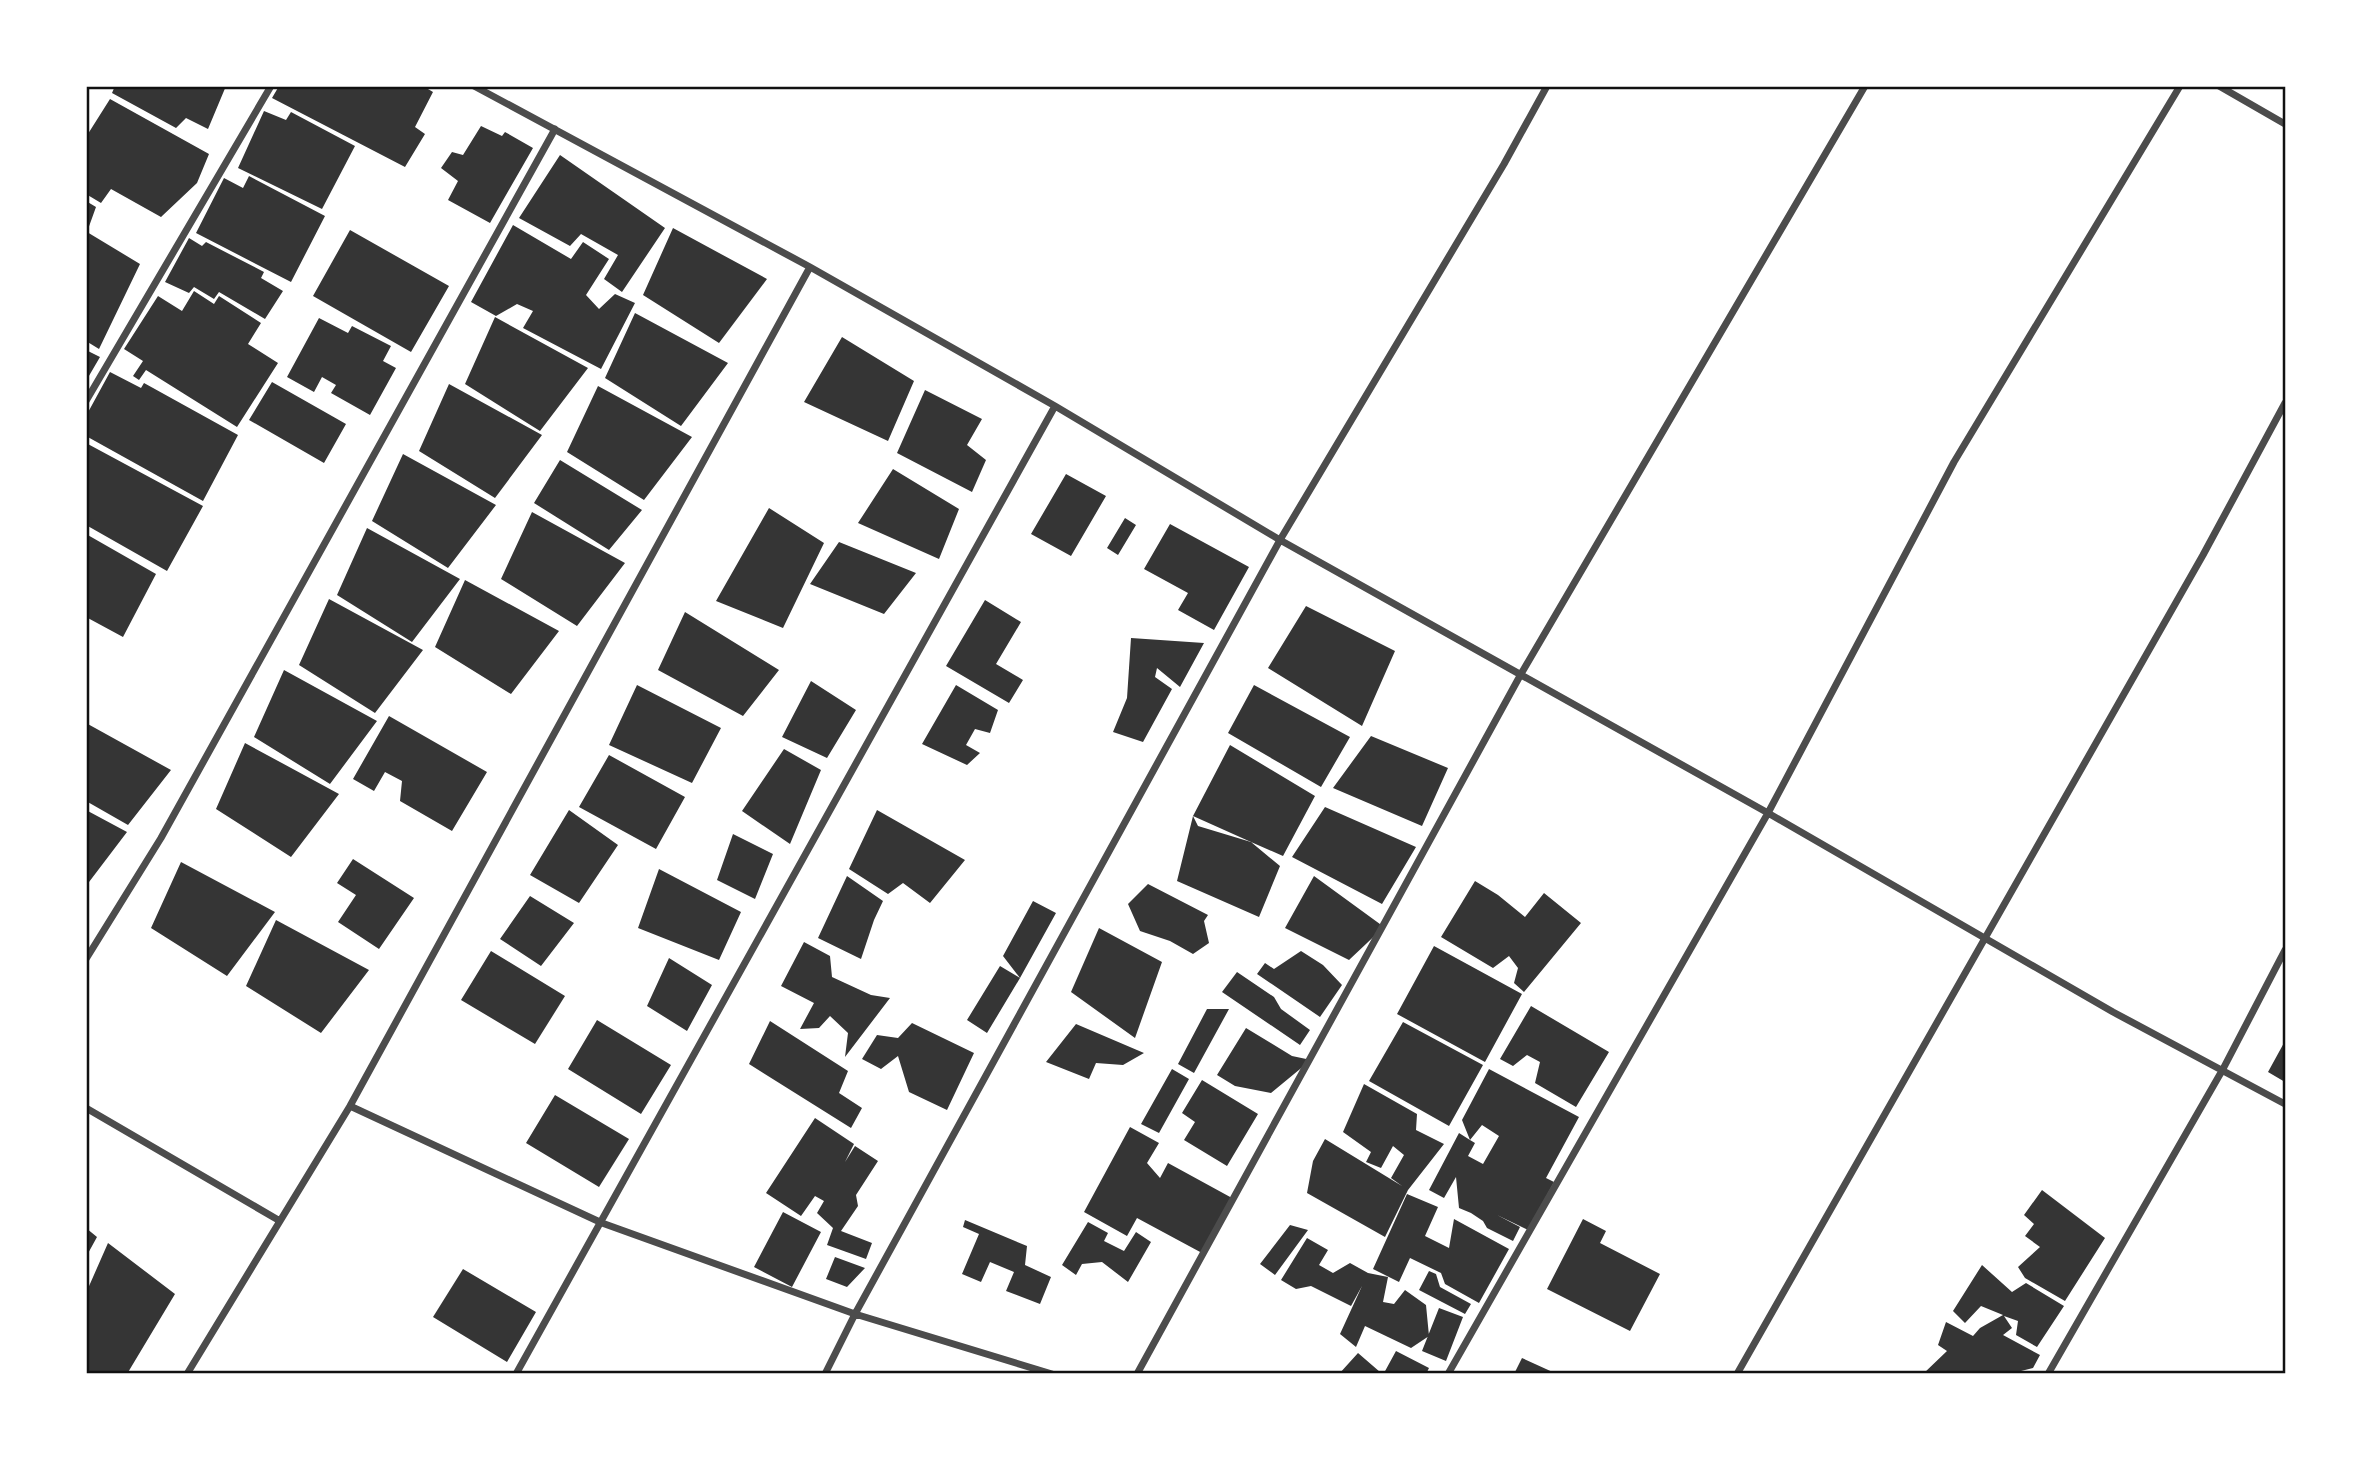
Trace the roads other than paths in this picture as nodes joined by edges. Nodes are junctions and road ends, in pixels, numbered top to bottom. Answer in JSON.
{"nodes":[{"id":1,"x":271,"y":86,"type":"edge"},
{"id":2,"x":474,"y":86,"type":"edge"},
{"id":3,"x":1547,"y":86,"type":"edge"},
{"id":4,"x":1865,"y":86,"type":"edge"},
{"id":5,"x":2180,"y":86,"type":"edge"},
{"id":6,"x":2219,"y":86,"type":"edge"},
{"id":7,"x":2285,"y":124,"type":"edge"},
{"id":8,"x":555,"y":129,"type":"junction"},
{"id":9,"x":810,"y":267,"type":"junction"},
{"id":10,"x":86,"y":401,"type":"edge"},
{"id":11,"x":2285,"y":403,"type":"edge"},
{"id":12,"x":1055,"y":406,"type":"junction"},
{"id":13,"x":1280,"y":540,"type":"junction"},
{"id":14,"x":1521,"y":674,"type":"junction"},
{"id":15,"x":1768,"y":813,"type":"junction"},
{"id":16,"x":1986,"y":939,"type":"junction"},
{"id":17,"x":2285,"y":950,"type":"edge"},
{"id":18,"x":86,"y":959,"type":"edge"},
{"id":19,"x":2222,"y":1069,"type":"junction"},
{"id":20,"x":2285,"y":1104,"type":"edge"},
{"id":21,"x":350,"y":1106,"type":"junction"},
{"id":22,"x":86,"y":1108,"type":"edge"},
{"id":23,"x":280,"y":1220,"type":"junction"},
{"id":24,"x":602,"y":1223,"type":"junction"},
{"id":25,"x":855,"y":1314,"type":"junction"},
{"id":26,"x":187,"y":1374,"type":"edge"},
{"id":27,"x":516,"y":1374,"type":"edge"},
{"id":28,"x":825,"y":1374,"type":"edge"},
{"id":29,"x":1052,"y":1374,"type":"edge"},
{"id":30,"x":1137,"y":1374,"type":"edge"},
{"id":31,"x":1448,"y":1374,"type":"edge"},
{"id":32,"x":1737,"y":1374,"type":"edge"},
{"id":33,"x":2048,"y":1374,"type":"edge"}],
"edges":[{"from":1,"to":10,"type":"street"},
{"from":2,"to":8,"type":"street"},
{"from":3,"to":13,"type":"street"},
{"from":4,"to":14,"type":"street"},
{"from":5,"to":15,"type":"street"},
{"from":6,"to":7,"type":"street"},
{"from":8,"to":9,"type":"street"},
{"from":8,"to":18,"type":"street"},
{"from":9,"to":12,"type":"street"},
{"from":9,"to":21,"type":"street"},
{"from":11,"to":16,"type":"street"},
{"from":12,"to":13,"type":"street"},
{"from":12,"to":24,"type":"street"},
{"from":13,"to":14,"type":"street"},
{"from":13,"to":25,"type":"street"},
{"from":14,"to":15,"type":"street"},
{"from":14,"to":30,"type":"street"},
{"from":15,"to":16,"type":"street"},
{"from":15,"to":31,"type":"street"},
{"from":16,"to":19,"type":"street"},
{"from":16,"to":32,"type":"street"},
{"from":17,"to":19,"type":"street"},
{"from":19,"to":20,"type":"street"},
{"from":19,"to":33,"type":"street"},
{"from":21,"to":23,"type":"street"},
{"from":21,"to":24,"type":"street"},
{"from":22,"to":23,"type":"street"},
{"from":23,"to":26,"type":"street"},
{"from":24,"to":25,"type":"street"},
{"from":24,"to":27,"type":"street"},
{"from":25,"to":28,"type":"street"},
{"from":25,"to":29,"type":"street"}]}
